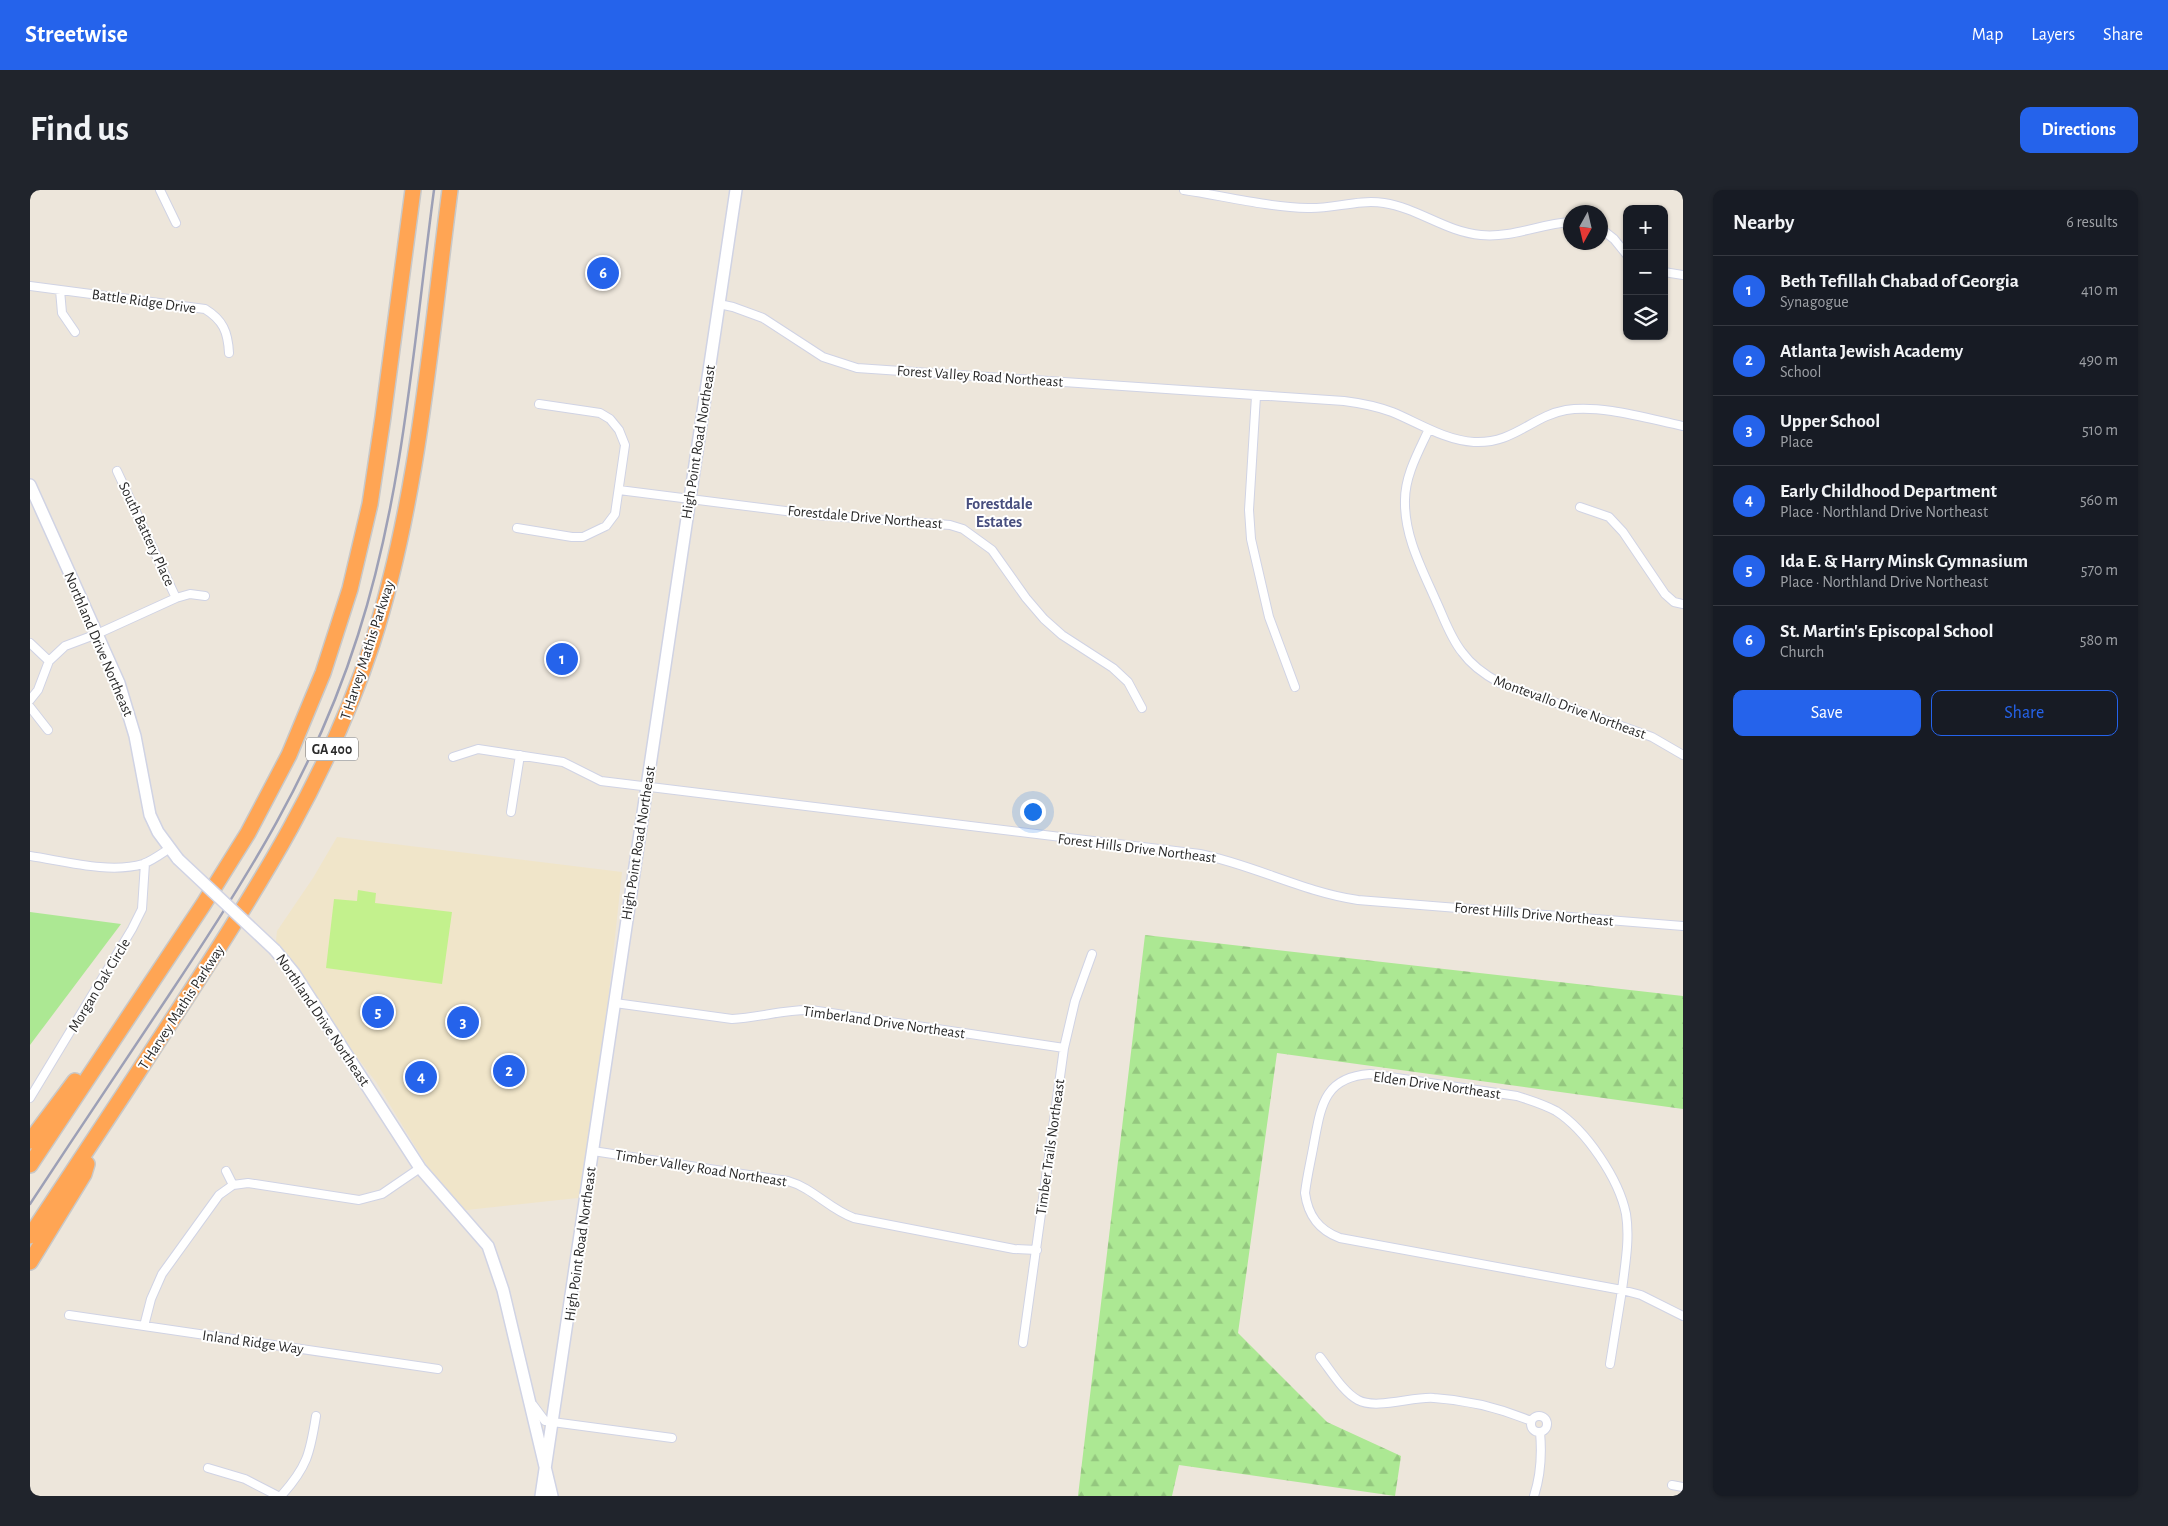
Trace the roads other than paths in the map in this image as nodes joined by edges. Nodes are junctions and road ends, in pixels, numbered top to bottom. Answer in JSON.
{"nodes":[{"id":1,"x":160,"y":190,"type":"edge"},
{"id":2,"x":413,"y":190,"type":"edge"},
{"id":3,"x":450,"y":190,"type":"edge"},
{"id":4,"x":736,"y":190,"type":"edge"},
{"id":5,"x":1184,"y":190,"type":"edge"},
{"id":6,"x":176,"y":222,"type":"dead end"},
{"id":7,"x":1563,"y":223,"type":"edge"},
{"id":8,"x":1608,"y":234,"type":"edge"},
{"id":9,"x":1623,"y":250,"type":"edge"},
{"id":10,"x":1668,"y":273,"type":"edge"},
{"id":11,"x":1683,"y":275,"type":"edge"},
{"id":12,"x":30,"y":286,"type":"edge"},
{"id":13,"x":60,"y":290,"type":"junction"},
{"id":14,"x":719,"y":304,"type":"junction"},
{"id":15,"x":75,"y":332,"type":"dead end"},
{"id":16,"x":229,"y":353,"type":"dead end"},
{"id":17,"x":1256,"y":396,"type":"junction"},
{"id":18,"x":539,"y":404,"type":"dead end"},
{"id":19,"x":1683,"y":426,"type":"edge"},
{"id":20,"x":1429,"y":429,"type":"junction"},
{"id":21,"x":117,"y":471,"type":"dead end"},
{"id":22,"x":30,"y":485,"type":"edge"},
{"id":23,"x":619,"y":490,"type":"junction"},
{"id":24,"x":689,"y":498,"type":"junction"},
{"id":25,"x":1580,"y":507,"type":"dead end"},
{"id":26,"x":517,"y":528,"type":"dead end"},
{"id":27,"x":204,"y":596,"type":"dead end"},
{"id":28,"x":176,"y":598,"type":"junction"},
{"id":29,"x":1683,"y":604,"type":"edge"},
{"id":30,"x":97,"y":634,"type":"junction"},
{"id":31,"x":30,"y":643,"type":"edge"},
{"id":32,"x":49,"y":661,"type":"junction"},
{"id":33,"x":1295,"y":686,"type":"dead end"},
{"id":34,"x":30,"y":700,"type":"edge"},
{"id":35,"x":30,"y":707,"type":"edge"},
{"id":36,"x":1142,"y":708,"type":"dead end"},
{"id":37,"x":48,"y":730,"type":"dead end"},
{"id":38,"x":520,"y":755,"type":"junction"},
{"id":39,"x":1683,"y":755,"type":"edge"},
{"id":40,"x":454,"y":757,"type":"dead end"},
{"id":41,"x":647,"y":788,"type":"junction"},
{"id":42,"x":510,"y":812,"type":"dead end"},
{"id":43,"x":170,"y":848,"type":"junction"},
{"id":44,"x":30,"y":856,"type":"edge"},
{"id":45,"x":144,"y":863,"type":"junction"},
{"id":46,"x":1683,"y":926,"type":"edge"},
{"id":47,"x":177,"y":944,"type":"junction"},
{"id":48,"x":1092,"y":954,"type":"dead end"},
{"id":49,"x":615,"y":1003,"type":"junction"},
{"id":50,"x":1064,"y":1048,"type":"junction"},
{"id":51,"x":30,"y":1098,"type":"edge"},
{"id":52,"x":95,"y":1139,"type":"junction"},
{"id":53,"x":30,"y":1141,"type":"edge"},
{"id":54,"x":593,"y":1151,"type":"junction"},
{"id":55,"x":30,"y":1165,"type":"edge"},
{"id":56,"x":420,"y":1168,"type":"junction"},
{"id":57,"x":226,"y":1171,"type":"dead end"},
{"id":58,"x":232,"y":1185,"type":"junction"},
{"id":59,"x":30,"y":1236,"type":"edge"},
{"id":60,"x":1037,"y":1250,"type":"junction"},
{"id":61,"x":30,"y":1262,"type":"edge"},
{"id":62,"x":1622,"y":1290,"type":"junction"},
{"id":63,"x":69,"y":1314,"type":"dead end"},
{"id":64,"x":1683,"y":1316,"type":"edge"},
{"id":65,"x":144,"y":1326,"type":"junction"},
{"id":66,"x":1023,"y":1343,"type":"dead end"},
{"id":67,"x":1320,"y":1357,"type":"dead end"},
{"id":68,"x":1610,"y":1364,"type":"dead end"},
{"id":69,"x":438,"y":1369,"type":"dead end"},
{"id":70,"x":531,"y":1402,"type":"junction"},
{"id":71,"x":316,"y":1416,"type":"dead end"},
{"id":72,"x":1532,"y":1421,"type":"junction"},
{"id":73,"x":554,"y":1422,"type":"junction"},
{"id":74,"x":1540,"y":1432,"type":"junction"},
{"id":75,"x":672,"y":1438,"type":"dead end"},
{"id":76,"x":546,"y":1467,"type":"junction"},
{"id":77,"x":208,"y":1468,"type":"dead end"},
{"id":78,"x":1672,"y":1486,"type":"dead end"},
{"id":79,"x":1683,"y":1487,"type":"edge"},
{"id":80,"x":279,"y":1496,"type":"edge"},
{"id":81,"x":541,"y":1496,"type":"edge"},
{"id":82,"x":552,"y":1496,"type":"edge"},
{"id":83,"x":1534,"y":1496,"type":"edge"}],
"edges":[{"from":1,"to":6,"type":"street"},
{"from":2,"to":47,"type":"highway","number":"GA 400"},
{"from":3,"to":52,"type":"highway","name":"T Harvey Mathis Parkway","number":"GA 400"},
{"from":4,"to":14,"type":"street","name":"High Point Road Northeast"},
{"from":5,"to":7,"type":"street"},
{"from":8,"to":9,"type":"street"},
{"from":10,"to":11,"type":"street"},
{"from":12,"to":13,"type":"street","name":"Battle Ridge Drive"},
{"from":13,"to":15,"type":"street"},
{"from":13,"to":16,"type":"street","name":"Battle Ridge Drive"},
{"from":14,"to":17,"type":"street","name":"Forest Valley Road Northeast"},
{"from":14,"to":24,"type":"street","name":"High Point Road Northeast"},
{"from":17,"to":20,"type":"street","name":"Forest Valley Road Northeast"},
{"from":17,"to":33,"type":"street"},
{"from":18,"to":23,"type":"street"},
{"from":19,"to":20,"type":"street","name":"Forest Valley Road Northeast"},
{"from":20,"to":39,"type":"street","name":"Montevallo Drive Northeast"},
{"from":21,"to":28,"type":"street","name":"South Battery Place"},
{"from":22,"to":30,"type":"street","name":"Northland Drive Northeast"},
{"from":23,"to":24,"type":"street","name":"Forestdale Drive Northeast"},
{"from":23,"to":26,"type":"street"},
{"from":24,"to":36,"type":"street","name":"Forestdale Drive Northeast"},
{"from":24,"to":41,"type":"street","name":"High Point Road Northeast"},
{"from":25,"to":29,"type":"street"},
{"from":27,"to":28,"type":"street"},
{"from":28,"to":30,"type":"street"},
{"from":30,"to":32,"type":"street"},
{"from":30,"to":43,"type":"street","name":"Northland Drive Northeast"},
{"from":31,"to":32,"type":"street"},
{"from":32,"to":34,"type":"street"},
{"from":35,"to":37,"type":"street"},
{"from":38,"to":40,"type":"street","name":"Forest Hills Drive Northeast"},
{"from":38,"to":41,"type":"street","name":"Forest Hills Drive Northeast"},
{"from":38,"to":42,"type":"street"},
{"from":41,"to":46,"type":"street","name":"Forest Hills Drive Northeast"},
{"from":41,"to":49,"type":"street","name":"High Point Road Northeast"},
{"from":43,"to":45,"type":"street"},
{"from":43,"to":56,"type":"street","name":"Northland Drive Northeast","bridge":true},
{"from":44,"to":45,"type":"street"},
{"from":45,"to":51,"type":"street","name":"Morgan Oak Circle"},
{"from":47,"to":53,"type":"highway"},
{"from":47,"to":55,"type":"highway","number":"GA 400"},
{"from":48,"to":50,"type":"street","name":"Timber Trails Northeast"},
{"from":49,"to":50,"type":"street","name":"Timberland Drive Northeast"},
{"from":49,"to":54,"type":"street","name":"High Point Road Northeast"},
{"from":50,"to":60,"type":"street","name":"Timber Trails Northeast"},
{"from":52,"to":59,"type":"highway","name":"T Harvey Mathis Parkway","number":"GA 400"},
{"from":52,"to":61,"type":"highway"},
{"from":54,"to":60,"type":"street","name":"Timber Valley Road Northeast"},
{"from":54,"to":73,"type":"street","name":"High Point Road Northeast"},
{"from":56,"to":58,"type":"street"},
{"from":56,"to":70,"type":"street","name":"Northland Drive Northeast"},
{"from":57,"to":58,"type":"street"},
{"from":58,"to":65,"type":"street"},
{"from":60,"to":66,"type":"street","name":"Timber Trails Northeast"},
{"from":62,"to":62,"type":"street","name":"Elden Drive Northeast"},
{"from":62,"to":64,"type":"street","name":"Elden Drive Northeast"},
{"from":62,"to":68,"type":"street"},
{"from":63,"to":65,"type":"street","name":"Inland Ridge Way"},
{"from":65,"to":69,"type":"street","name":"Inland Ridge Way"},
{"from":67,"to":72,"type":"street"},
{"from":70,"to":73,"type":"street","name":"Northland Drive Northeast"},
{"from":70,"to":76,"type":"street","name":"Northland Drive Northeast"},
{"from":71,"to":80,"type":"street"},
{"from":72,"to":74,"type":"street"},
{"from":72,"to":74,"type":"street"},
{"from":73,"to":75,"type":"street"},
{"from":73,"to":76,"type":"street","name":"High Point Road Northeast"},
{"from":74,"to":83,"type":"street"},
{"from":76,"to":81,"type":"street","name":"High Point Road Northeast"},
{"from":76,"to":82,"type":"street","name":"Northland Drive Northeast"},
{"from":77,"to":80,"type":"street"},
{"from":78,"to":79,"type":"street"}]}
